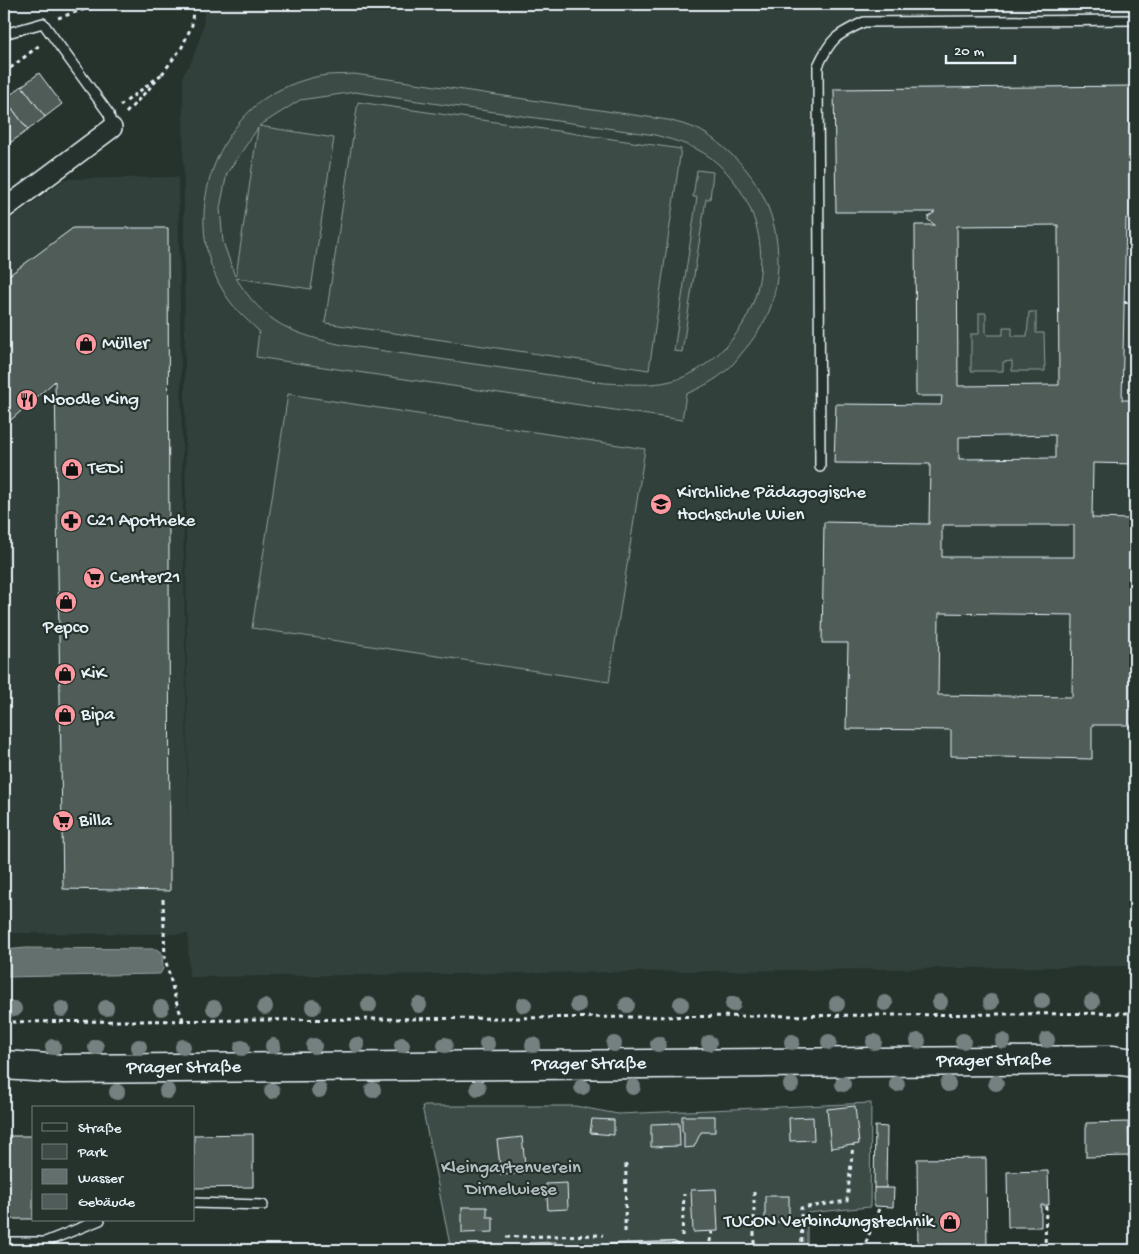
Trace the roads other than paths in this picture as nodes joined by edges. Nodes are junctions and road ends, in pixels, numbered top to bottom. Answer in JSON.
{"nodes":[{"id":1,"x":1135,"y":20,"type":"edge"},
{"id":2,"x":4,"y":34,"type":"edge"},
{"id":3,"x":112,"y":128,"type":"joint"},
{"id":4,"x":4,"y":209,"type":"edge"},
{"id":5,"x":820,"y":467,"type":"dead end"},
{"id":6,"x":4,"y":1048,"type":"edge"},
{"id":7,"x":1128,"y":1060,"type":"edge"},
{"id":8,"x":4,"y":1065,"type":"edge"},
{"id":9,"x":64,"y":1069,"type":"junction"},
{"id":10,"x":195,"y":1203,"type":"edge"},
{"id":11,"x":263,"y":1205,"type":"dead end"},
{"id":12,"x":95,"y":1222,"type":"edge"},
{"id":13,"x":4,"y":1242,"type":"edge"},
{"id":14,"x":611,"y":1249,"type":"edge"},
{"id":15,"x":673,"y":1249,"type":"edge"}],
"edges":[{"from":1,"to":5,"type":"lane"},
{"from":2,"to":3,"type":"lane"},
{"from":3,"to":4,"type":"street"},
{"from":6,"to":9,"type":"main road","name":"Prager Straße"},
{"from":7,"to":9,"type":"main road","name":"Prager Straße"},
{"from":8,"to":9,"type":"main road","name":"Prager Straße"},
{"from":10,"to":11,"type":"lane"},
{"from":12,"to":13,"type":"lane"},
{"from":14,"to":15,"type":"lane"}]}
